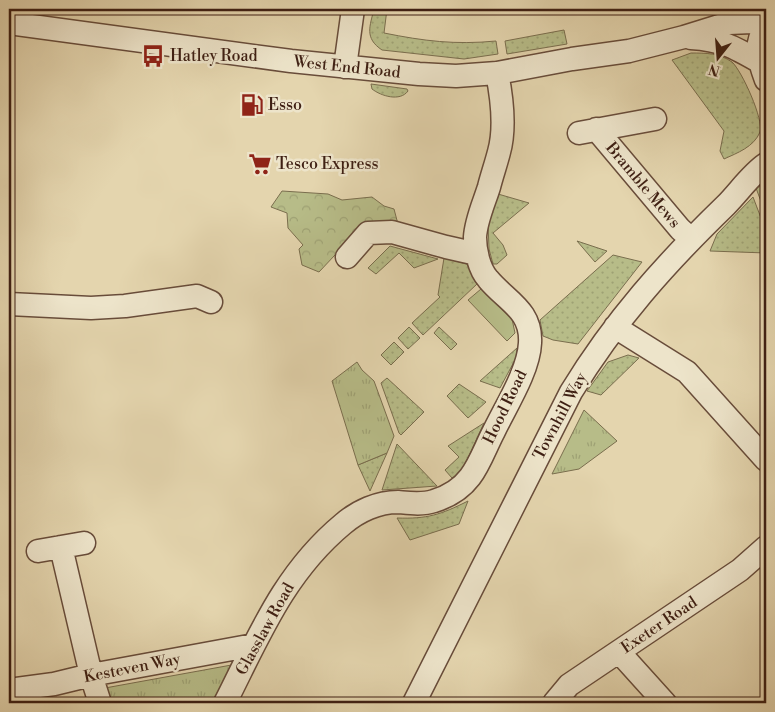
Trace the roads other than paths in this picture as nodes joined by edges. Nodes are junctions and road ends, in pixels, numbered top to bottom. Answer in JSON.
{"nodes":[{"id":1,"x":353,"y":9,"type":"edge"},
{"id":2,"x":9,"y":23,"type":"edge"},
{"id":3,"x":766,"y":27,"type":"edge"},
{"id":4,"x":684,"y":37,"type":"junction"},
{"id":5,"x":345,"y":67,"type":"junction"},
{"id":6,"x":763,"y":71,"type":"edge"},
{"id":7,"x":497,"y":73,"type":"junction"},
{"id":8,"x":655,"y":119,"type":"dead end"},
{"id":9,"x":765,"y":163,"type":"edge"},
{"id":10,"x":691,"y":239,"type":"junction"},
{"id":11,"x":477,"y":254,"type":"junction"},
{"id":12,"x":346,"y":257,"type":"dead end"},
{"id":13,"x":211,"y":302,"type":"dead end"},
{"id":14,"x":9,"y":304,"type":"edge"},
{"id":15,"x":615,"y":327,"type":"junction"},
{"id":16,"x":766,"y":460,"type":"edge"},
{"id":17,"x":380,"y":504,"type":"joint"},
{"id":18,"x":84,"y":543,"type":"dead end"},
{"id":19,"x":61,"y":547,"type":"junction"},
{"id":20,"x":766,"y":547,"type":"edge"},
{"id":21,"x":38,"y":551,"type":"dead end"},
{"id":22,"x":254,"y":644,"type":"junction"},
{"id":23,"x":619,"y":652,"type":"junction"},
{"id":24,"x":91,"y":675,"type":"junction"},
{"id":25,"x":9,"y":690,"type":"edge"},
{"id":26,"x":100,"y":703,"type":"edge"},
{"id":27,"x":226,"y":703,"type":"edge"},
{"id":28,"x":414,"y":703,"type":"edge"},
{"id":29,"x":554,"y":703,"type":"edge"},
{"id":30,"x":664,"y":703,"type":"edge"}],
"edges":[{"from":1,"to":5,"type":"street"},
{"from":2,"to":5,"type":"street","name":"West End Road"},
{"from":3,"to":4,"type":"street","name":"West End Road"},
{"from":3,"to":6,"type":"street"},
{"from":4,"to":6,"type":"street","name":"West End Road"},
{"from":4,"to":7,"type":"street","name":"West End Road"},
{"from":5,"to":7,"type":"street","name":"West End Road"},
{"from":7,"to":11,"type":"street","name":"Hood Road"},
{"from":8,"to":10,"type":"street","name":"Bramble Mews"},
{"from":9,"to":10,"type":"street","name":"Townhill Way"},
{"from":10,"to":15,"type":"street","name":"Townhill Way"},
{"from":11,"to":12,"type":"street"},
{"from":11,"to":17,"type":"street","name":"Hood Road"},
{"from":13,"to":14,"type":"street"},
{"from":15,"to":16,"type":"street"},
{"from":15,"to":28,"type":"street","name":"Townhill Way"},
{"from":17,"to":22,"type":"street","name":"Glasslaw Road"},
{"from":18,"to":19,"type":"street"},
{"from":19,"to":21,"type":"street"},
{"from":19,"to":24,"type":"street"},
{"from":20,"to":23,"type":"street","name":"Exeter Road"},
{"from":22,"to":24,"type":"street","name":"Kesteven Way"},
{"from":22,"to":27,"type":"street","name":"Glasslaw Road"},
{"from":23,"to":29,"type":"street","name":"Exeter Road"},
{"from":23,"to":30,"type":"street"},
{"from":24,"to":25,"type":"street","name":"Kesteven Way"},
{"from":24,"to":26,"type":"street"}]}
